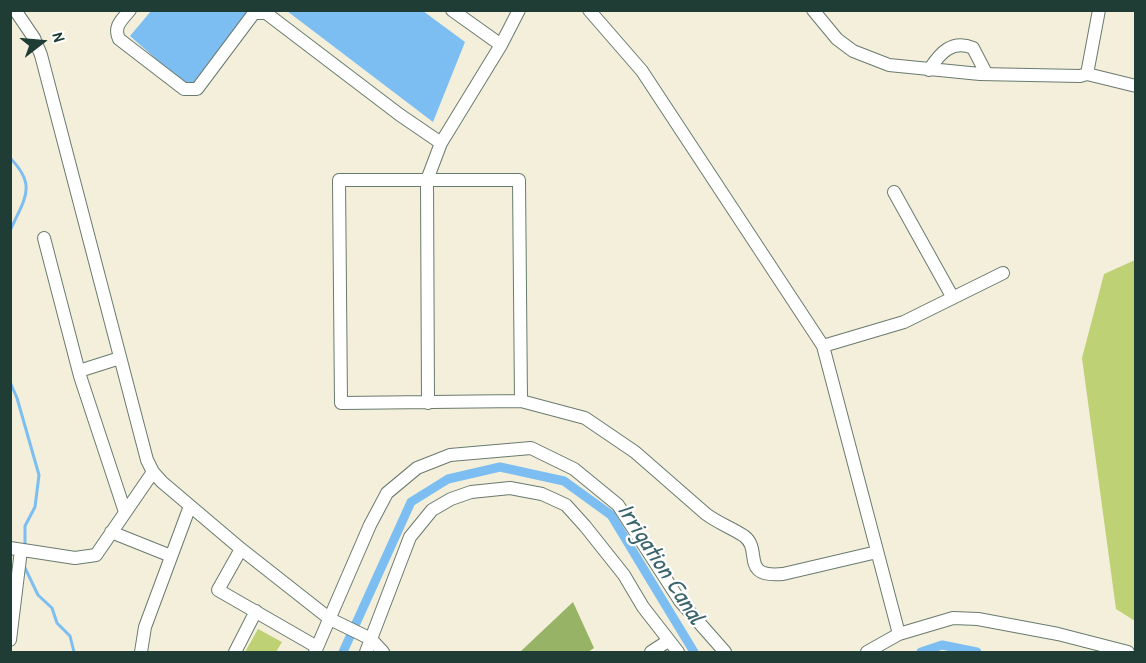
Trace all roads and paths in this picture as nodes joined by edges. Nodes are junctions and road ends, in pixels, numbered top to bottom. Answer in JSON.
{"nodes":[{"id":1,"x":15,"y":10,"type":"edge"},
{"id":2,"x":130,"y":10,"type":"edge"},
{"id":3,"x":452,"y":10,"type":"edge"},
{"id":4,"x":519,"y":10,"type":"edge"},
{"id":5,"x":589,"y":10,"type":"edge"},
{"id":6,"x":813,"y":10,"type":"edge"},
{"id":7,"x":1100,"y":10,"type":"edge"},
{"id":8,"x":501,"y":45,"type":"junction"},
{"id":9,"x":929,"y":70,"type":"junction"},
{"id":10,"x":986,"y":73,"type":"junction"},
{"id":11,"x":1088,"y":74,"type":"junction"},
{"id":12,"x":1136,"y":86,"type":"edge"},
{"id":13,"x":441,"y":143,"type":"junction"},
{"id":14,"x":427,"y":180,"type":"junction"},
{"id":15,"x":894,"y":192,"type":"dead end"},
{"id":16,"x":44,"y":238,"type":"dead end"},
{"id":17,"x":1003,"y":273,"type":"dead end"},
{"id":18,"x":953,"y":298,"type":"junction"},
{"id":19,"x":823,"y":346,"type":"junction"},
{"id":20,"x":120,"y":358,"type":"junction"},
{"id":21,"x":79,"y":371,"type":"junction"},
{"id":22,"x":521,"y":401,"type":"junction"},
{"id":23,"x":428,"y":403,"type":"junction"},
{"id":24,"x":153,"y":472,"type":"junction"},
{"id":25,"x":190,"y":506,"type":"junction"},
{"id":26,"x":125,"y":512,"type":"junction"},
{"id":27,"x":111,"y":532,"type":"junction"},
{"id":28,"x":242,"y":549,"type":"junction"},
{"id":29,"x":21,"y":550,"type":"edge"},
{"id":30,"x":877,"y":552,"type":"junction"},
{"id":31,"x":171,"y":556,"type":"junction"},
{"id":32,"x":256,"y":611,"type":"junction"},
{"id":33,"x":330,"y":618,"type":"junction"},
{"id":34,"x":899,"y":634,"type":"junction"},
{"id":35,"x":371,"y":639,"type":"junction"},
{"id":36,"x":10,"y":640,"type":"edge"},
{"id":37,"x":668,"y":641,"type":"junction"},
{"id":38,"x":316,"y":650,"type":"edge"},
{"id":39,"x":141,"y":652,"type":"edge"},
{"id":40,"x":235,"y":652,"type":"edge"},
{"id":41,"x":366,"y":652,"type":"edge"},
{"id":42,"x":383,"y":652,"type":"edge"},
{"id":43,"x":651,"y":652,"type":"edge"},
{"id":44,"x":678,"y":652,"type":"edge"},
{"id":45,"x":725,"y":652,"type":"edge"},
{"id":46,"x":867,"y":652,"type":"edge"},
{"id":47,"x":1128,"y":652,"type":"edge"}],
"edges":[{"from":1,"to":20,"type":"street"},
{"from":2,"to":13,"type":"street"},
{"from":3,"to":8,"type":"street"},
{"from":4,"to":8,"type":"street"},
{"from":5,"to":19,"type":"street"},
{"from":6,"to":9,"type":"street"},
{"from":7,"to":11,"type":"street"},
{"from":8,"to":13,"type":"street"},
{"from":9,"to":10,"type":"street"},
{"from":9,"to":10,"type":"street"},
{"from":10,"to":11,"type":"street"},
{"from":11,"to":12,"type":"street"},
{"from":13,"to":14,"type":"street"},
{"from":14,"to":22,"type":"street"},
{"from":14,"to":23,"type":"street"},
{"from":14,"to":23,"type":"street"},
{"from":15,"to":18,"type":"street"},
{"from":16,"to":21,"type":"street"},
{"from":17,"to":18,"type":"street"},
{"from":18,"to":19,"type":"street"},
{"from":19,"to":30,"type":"street"},
{"from":20,"to":21,"type":"street"},
{"from":20,"to":24,"type":"street"},
{"from":21,"to":26,"type":"street"},
{"from":22,"to":23,"type":"street"},
{"from":22,"to":30,"type":"street"},
{"from":24,"to":25,"type":"street"},
{"from":24,"to":26,"type":"street"},
{"from":25,"to":28,"type":"street"},
{"from":25,"to":31,"type":"street"},
{"from":26,"to":27,"type":"street"},
{"from":27,"to":29,"type":"street"},
{"from":27,"to":31,"type":"street"},
{"from":28,"to":32,"type":"street"},
{"from":28,"to":33,"type":"street"},
{"from":29,"to":36,"type":"street"},
{"from":30,"to":34,"type":"street"},
{"from":31,"to":39,"type":"street"},
{"from":32,"to":38,"type":"street"},
{"from":32,"to":40,"type":"street"},
{"from":33,"to":35,"type":"street"},
{"from":33,"to":38,"type":"street"},
{"from":33,"to":45,"type":"street"},
{"from":34,"to":46,"type":"street"},
{"from":34,"to":47,"type":"street"},
{"from":35,"to":37,"type":"street"},
{"from":35,"to":41,"type":"street"},
{"from":35,"to":42,"type":"street"},
{"from":37,"to":43,"type":"street"},
{"from":37,"to":44,"type":"street"}]}
